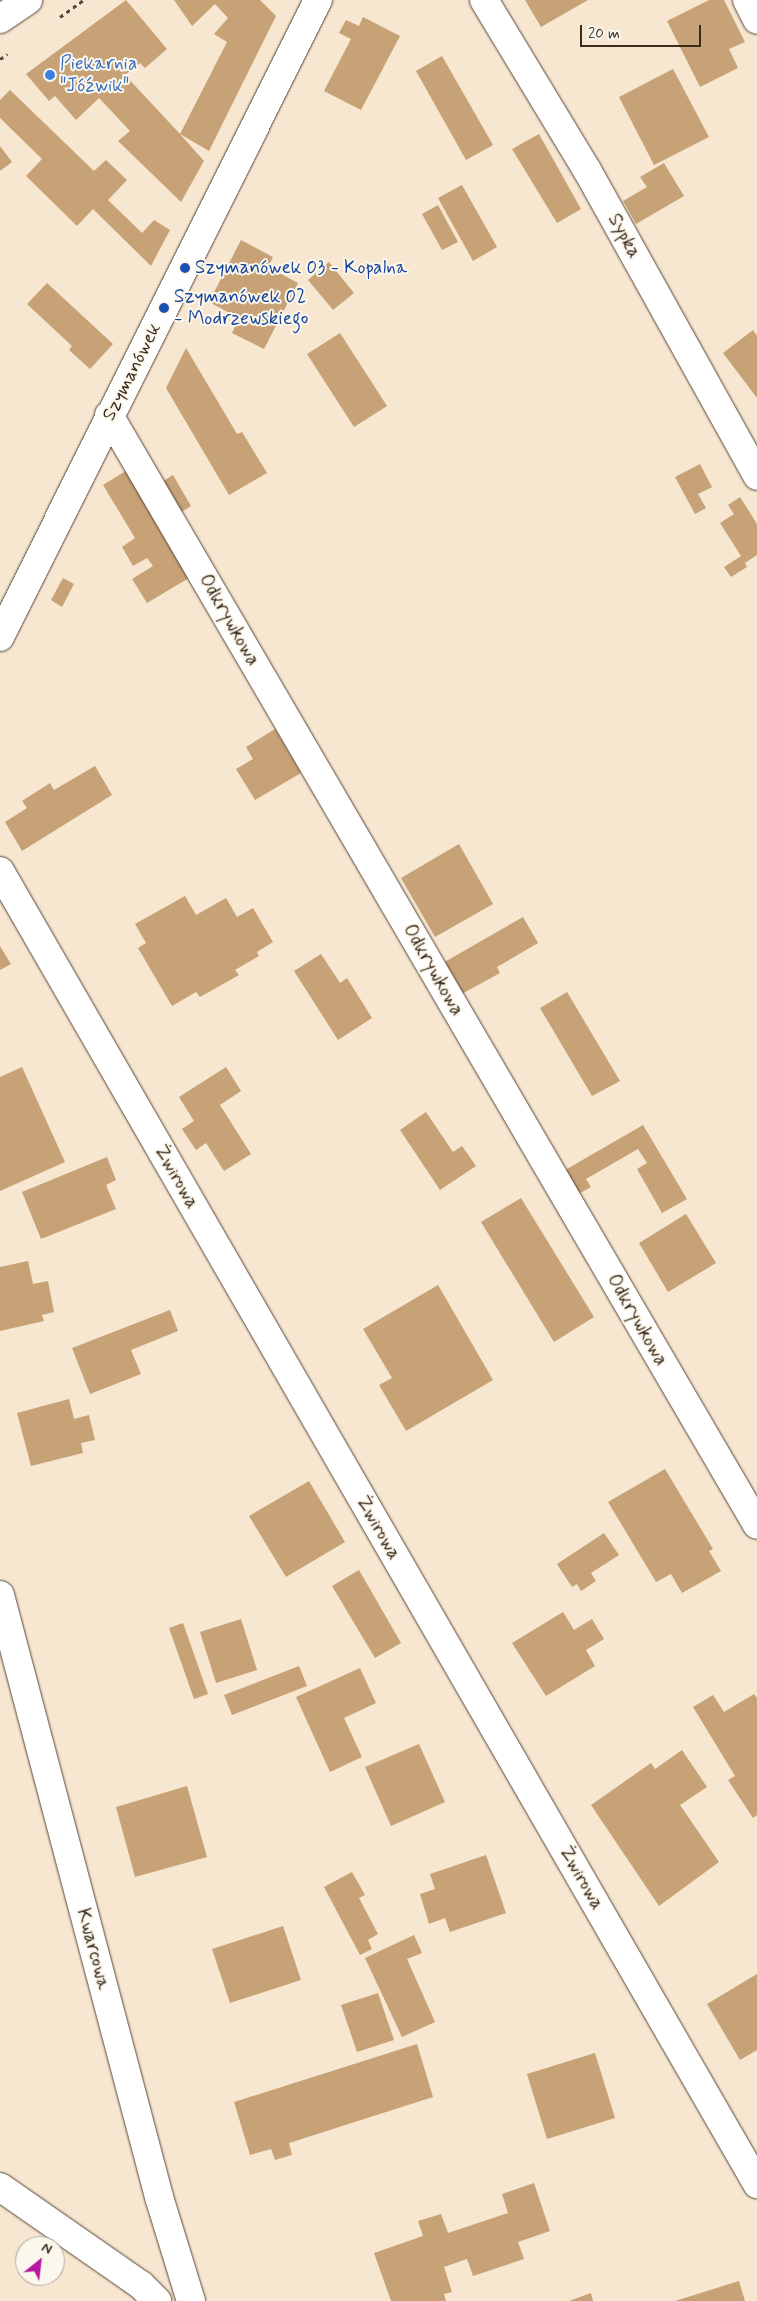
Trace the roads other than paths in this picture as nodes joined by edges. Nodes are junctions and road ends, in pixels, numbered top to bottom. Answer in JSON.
{"nodes":[{"id":1,"x":28,"y":0,"type":"edge"},
{"id":2,"x":318,"y":0,"type":"edge"},
{"id":3,"x":484,"y":0,"type":"edge"},
{"id":4,"x":746,"y":0,"type":"edge"},
{"id":5,"x":0,"y":19,"type":"edge"},
{"id":6,"x":757,"y":20,"type":"edge"},
{"id":7,"x":110,"y":415,"type":"junction"},
{"id":8,"x":757,"y":476,"type":"edge"},
{"id":9,"x":0,"y":637,"type":"edge"},
{"id":10,"x":0,"y":871,"type":"edge"},
{"id":11,"x":757,"y":1526,"type":"edge"},
{"id":12,"x":0,"y":1595,"type":"edge"},
{"id":13,"x":757,"y":2184,"type":"edge"},
{"id":14,"x":0,"y":2186,"type":"edge"},
{"id":15,"x":157,"y":2301,"type":"edge"},
{"id":16,"x":191,"y":2301,"type":"edge"}],
"edges":[{"from":1,"to":5,"type":"street"},
{"from":2,"to":7,"type":"street","name":"Szymanówek"},
{"from":3,"to":8,"type":"street","name":"Sypka"},
{"from":4,"to":6,"type":"street"},
{"from":7,"to":9,"type":"street","name":"Szymanówek"},
{"from":7,"to":11,"type":"street","name":"Odkrywkowa"},
{"from":10,"to":13,"type":"street","name":"Żwirowa"},
{"from":12,"to":16,"type":"street","name":"Kwarcowa"},
{"from":14,"to":15,"type":"street"}]}
